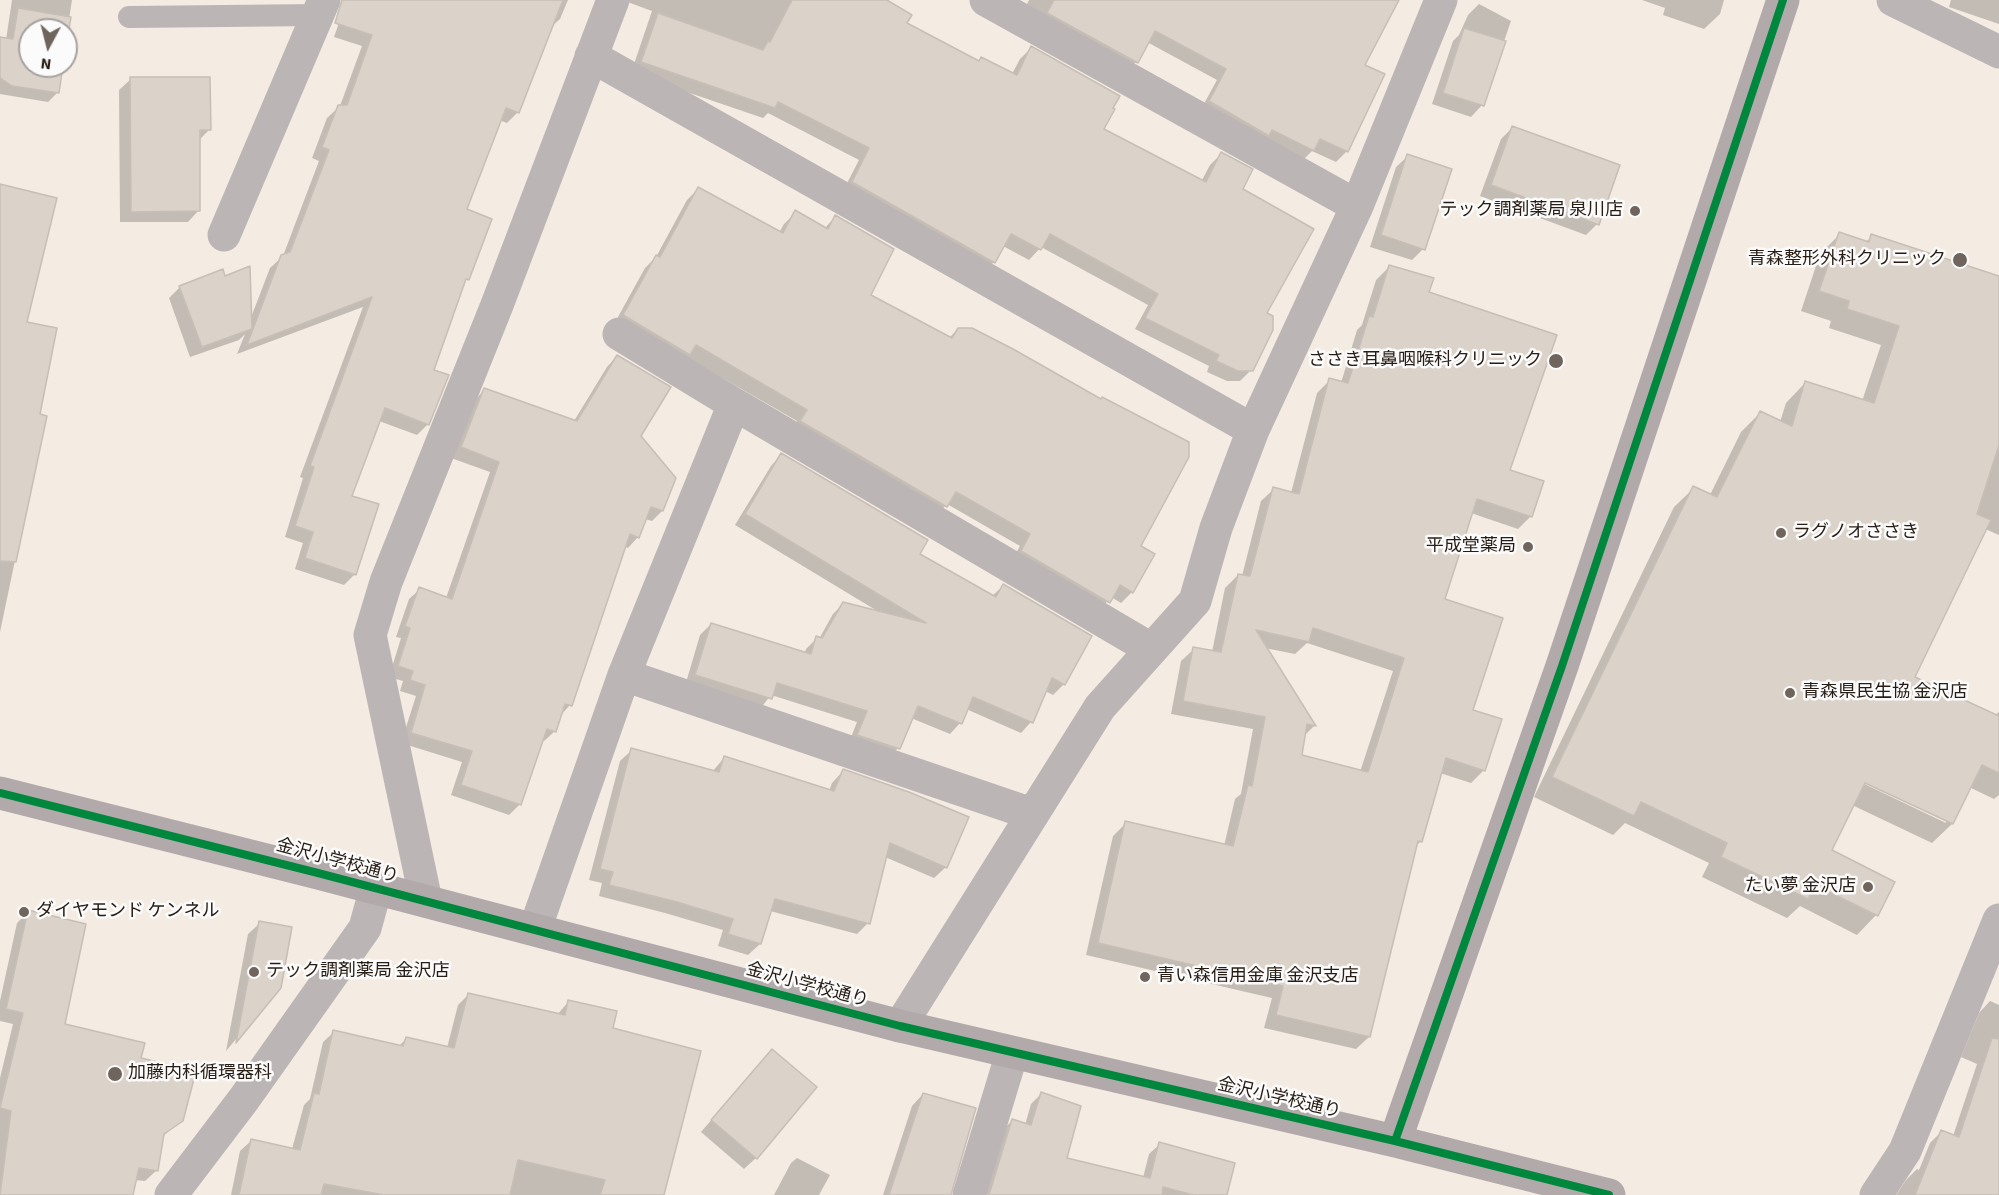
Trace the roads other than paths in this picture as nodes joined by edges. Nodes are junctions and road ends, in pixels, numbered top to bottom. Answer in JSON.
{"nodes":[{"id":1,"x":613,"y":0,"type":"edge"},
{"id":2,"x":986,"y":0,"type":"edge"},
{"id":3,"x":1441,"y":0,"type":"edge"},
{"id":4,"x":1782,"y":0,"type":"edge"},
{"id":5,"x":1893,"y":0,"type":"edge"},
{"id":6,"x":321,"y":8,"type":"edge"},
{"id":7,"x":129,"y":17,"type":"dead end"},
{"id":8,"x":1999,"y":52,"type":"edge"},
{"id":9,"x":591,"y":56,"type":"junction"},
{"id":10,"x":1357,"y":206,"type":"junction"},
{"id":11,"x":224,"y":235,"type":"dead end"},
{"id":12,"x":619,"y":334,"type":"dead end"},
{"id":13,"x":734,"y":404,"type":"junction"},
{"id":14,"x":1253,"y":430,"type":"junction"},
{"id":15,"x":1151,"y":649,"type":"junction"},
{"id":16,"x":624,"y":675,"type":"junction"},
{"id":17,"x":0,"y":793,"type":"edge"},
{"id":18,"x":1032,"y":814,"type":"junction"},
{"id":19,"x":376,"y":888,"type":"junction"},
{"id":20,"x":426,"y":901,"type":"junction"},
{"id":21,"x":535,"y":929,"type":"junction"},
{"id":22,"x":1996,"y":936,"type":"edge"},
{"id":23,"x":900,"y":1026,"type":"junction"},
{"id":24,"x":1012,"y":1053,"type":"junction"},
{"id":25,"x":1395,"y":1141,"type":"junction"},
{"id":26,"x":171,"y":1195,"type":"edge"},
{"id":27,"x":969,"y":1195,"type":"edge"},
{"id":28,"x":1609,"y":1195,"type":"edge"},
{"id":29,"x":1876,"y":1195,"type":"edge"}],
"edges":[{"from":1,"to":9,"type":"street"},
{"from":2,"to":10,"type":"street"},
{"from":3,"to":10,"type":"street"},
{"from":4,"to":25,"type":"street"},
{"from":5,"to":8,"type":"street"},
{"from":6,"to":7,"type":"lane"},
{"from":6,"to":11,"type":"street"},
{"from":9,"to":14,"type":"street"},
{"from":9,"to":20,"type":"street"},
{"from":10,"to":14,"type":"street"},
{"from":12,"to":13,"type":"street"},
{"from":13,"to":15,"type":"street"},
{"from":13,"to":16,"type":"street"},
{"from":14,"to":15,"type":"street"},
{"from":15,"to":18,"type":"street"},
{"from":16,"to":18,"type":"street"},
{"from":16,"to":21,"type":"street"},
{"from":17,"to":19,"type":"street","name":"金沢小学校通り"},
{"from":18,"to":23,"type":"street"},
{"from":19,"to":20,"type":"street","name":"金沢小学校通り"},
{"from":19,"to":26,"type":"street"},
{"from":20,"to":21,"type":"street","name":"金沢小学校通り"},
{"from":21,"to":23,"type":"street","name":"金沢小学校通り"},
{"from":22,"to":29,"type":"street"},
{"from":23,"to":24,"type":"street","name":"金沢小学校通り"},
{"from":24,"to":25,"type":"street","name":"金沢小学校通り"},
{"from":24,"to":27,"type":"street"},
{"from":25,"to":28,"type":"street","name":"金沢小学校通り"}]}
